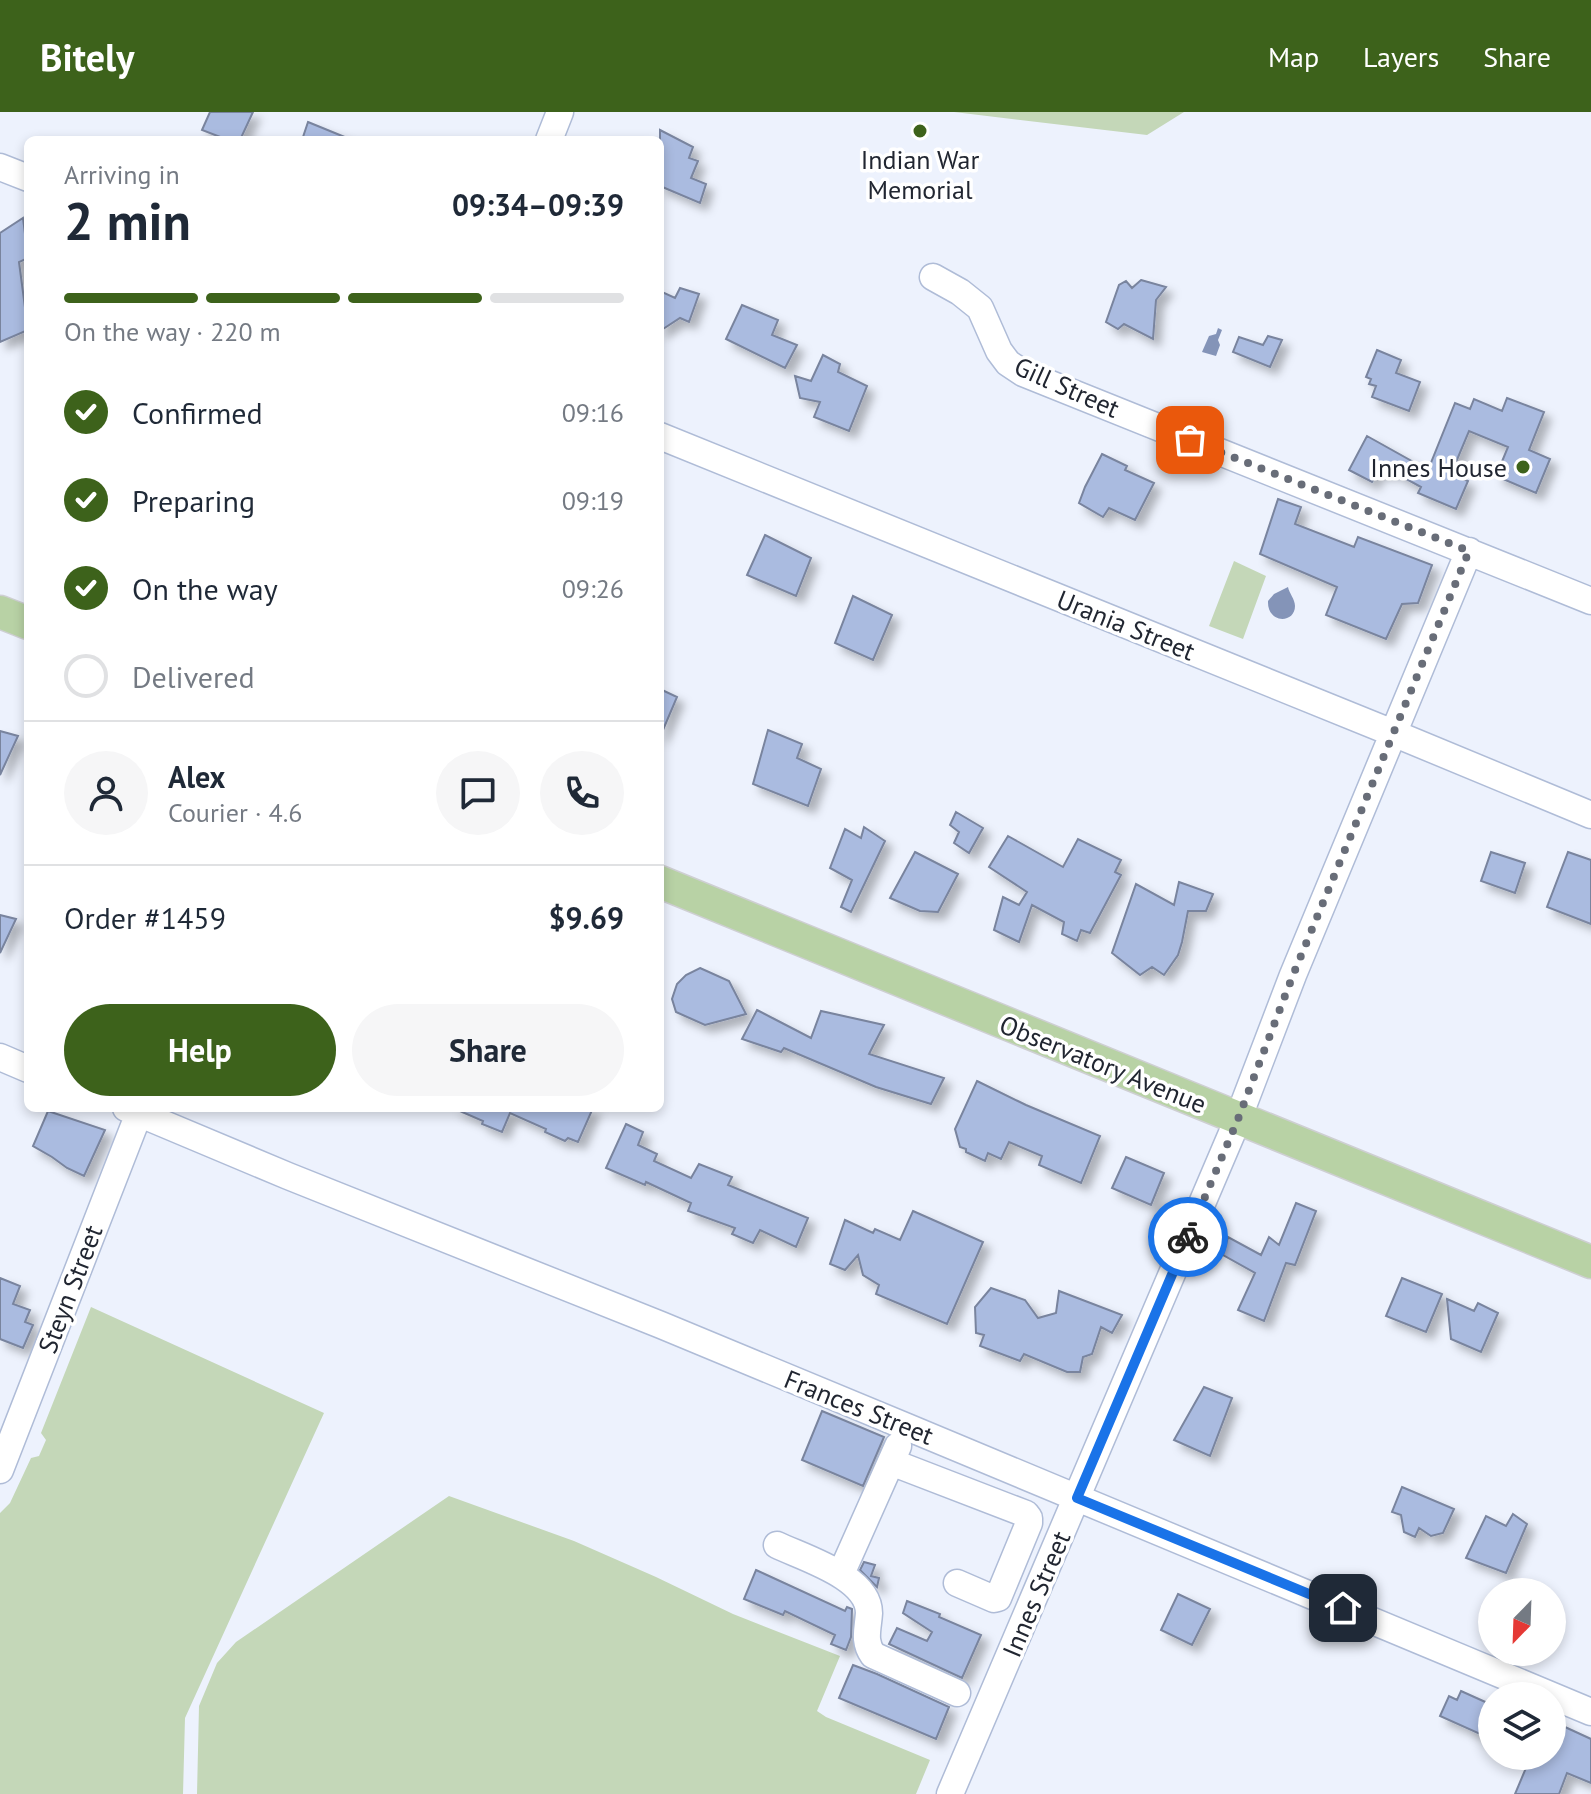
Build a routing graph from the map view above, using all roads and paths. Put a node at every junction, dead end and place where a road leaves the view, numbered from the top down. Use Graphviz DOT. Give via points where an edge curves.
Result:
graph roads {
  1 [pos="560,112"];
  2 [pos="551,136"];
  3 [pos="0,167"];
  4 [pos="24,176"];
  5 [pos="933,277"];
  6 [pos="664,438"];
  7 [pos="1469,551"];
  8 [pos="1591,601"];
  9 [pos="0,612"];
  10 [pos="24,621"];
  11 [pos="1393,733"];
  12 [pos="1591,815"];
  13 [pos="664,884"];
  14 [pos="0,1057"];
  15 [pos="24,1067"];
  16 [pos="134,1112"];
  17 [pos="140,1112"];
  18 [pos="1238,1119"];
  19 [pos="1591,1262"];
  20 [pos="907,1427"];
  21 [pos="891,1462"];
  22 [pos="0,1470"];
  23 [pos="1077,1498"];
  24 [pos="777,1545"];
  25 [pos="841,1574"];
  26 [pos="957,1583"];
  27 [pos="957,1693"];
  28 [pos="1591,1712"];
  29 [pos="950,1794"];
  1 -- 2 [label="street"];
  3 -- 4 [label="street"];
  5 -- 7 [label="street, Gill Street" via="980,308 999,351 1023,373"];
  6 -- 11 [label="street, Urania Street"];
  7 -- 8 [label="street, Gill Street"];
  7 -- 11 [label="street, Innes Street"];
  9 -- 10 [label="main road"];
  11 -- 12 [label="street, Urania Street"];
  11 -- 18 [label="street, Innes Street"];
  13 -- 18 [label="main road, Observatory Avenue"];
  14 -- 15 [label="street"];
  16 -- 22 [label="street, Steyn Street"];
  17 -- 20 [label="street, Frances Street"];
  18 -- 19 [label="main road, Observatory Avenue"];
  18 -- 23 [label="street, Innes Street"];
  20 -- 21 [label="street"];
  20 -- 23 [label="street, Frances Street"];
  21 -- 25 [label="street"];
  21 -- 26 [label="street" via="1029,1518 998,1598"];
  23 -- 28 [label="street, Frances Street"];
  23 -- 29 [label="street, Innes Street"];
  24 -- 25 [label="street"];
  25 -- 27 [label="street" via="867,1601 867,1646 873,1655"];
}
